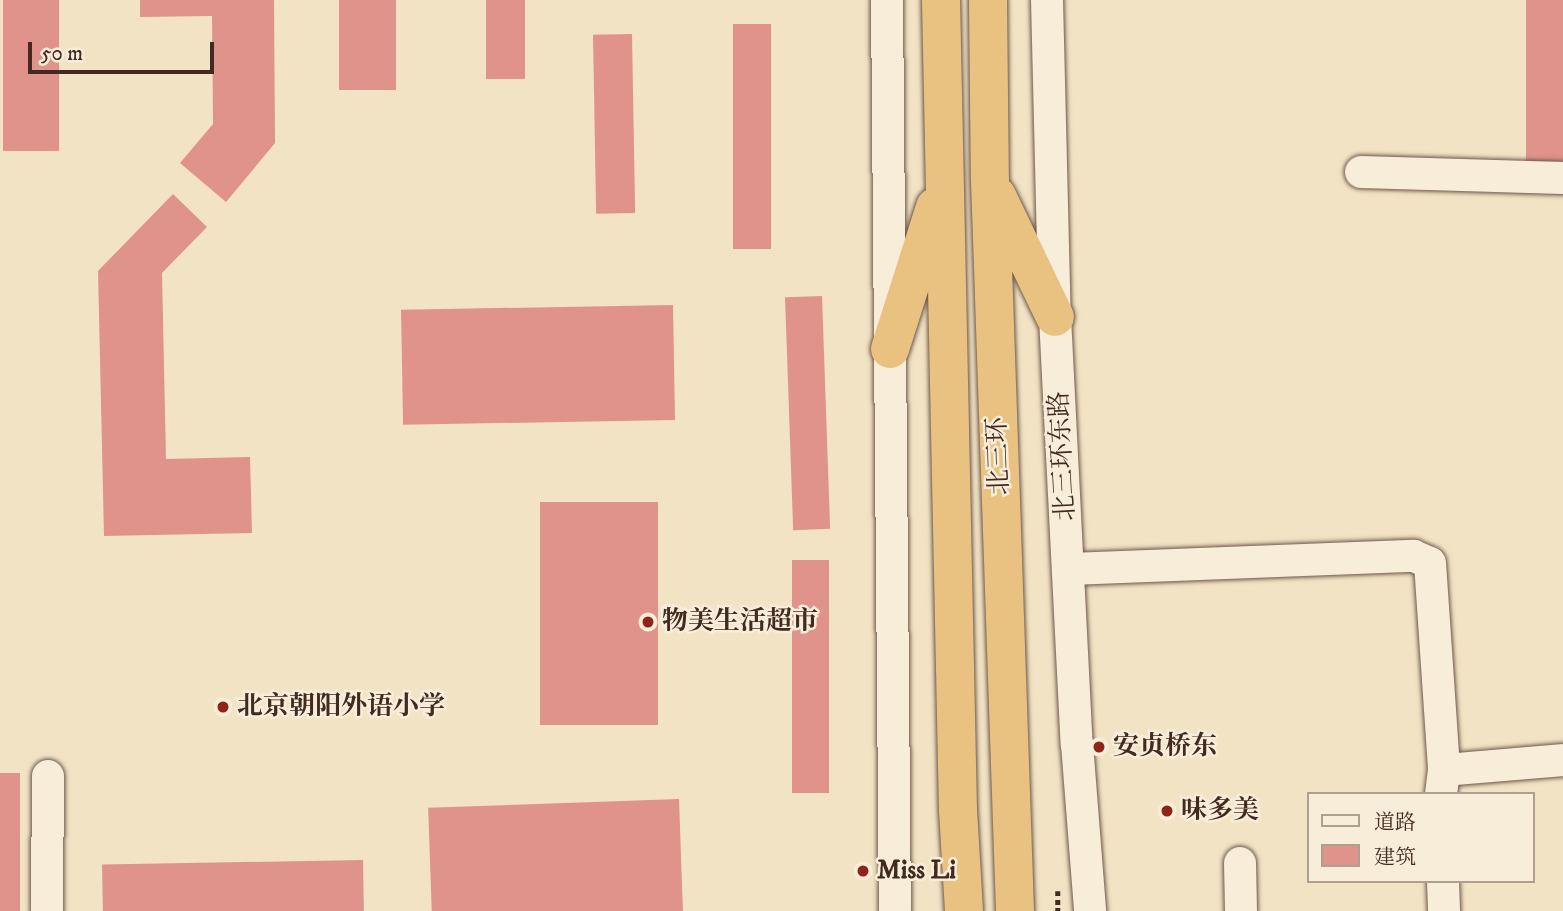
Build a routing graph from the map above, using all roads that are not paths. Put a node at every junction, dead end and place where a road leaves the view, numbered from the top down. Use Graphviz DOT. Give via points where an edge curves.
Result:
graph roads {
  1 [pos="887,0"];
  2 [pos="941,0"];
  3 [pos="1047,0"];
  4 [pos="989,1"];
  5 [pos="1361,172"];
  6 [pos="944,178"];
  7 [pos="1563,178"];
  8 [pos="990,180"];
  9 [pos="1055,317"];
  10 [pos="890,349"];
  11 [pos="1070,569"];
  12 [pos="1563,760"];
  13 [pos="48,776"];
  14 [pos="1443,782"];
  15 [pos="1240,863"];
  16 [pos="1443,883"];
  17 [pos="47,911"];
  18 [pos="895,911"];
  19 [pos="964,911"];
  20 [pos="1015,911"];
  21 [pos="1090,911"];
  22 [pos="1241,911"];
  23 [pos="1444,911"];
  1 -- 10 [label="street"];
  2 -- 6 [label="highway, 北三环"];
  3 -- 9 [label="street, 北三环东路"];
  4 -- 8 [label="highway, 北三环"];
  5 -- 7 [label="street"];
  6 -- 10 [label="highway"];
  6 -- 19 [label="highway, 北三环"];
  8 -- 9 [label="highway"];
  8 -- 20 [label="highway, 北三环"];
  9 -- 11 [label="street, 北三环东路"];
  10 -- 18 [label="street"];
  11 -- 14 [label="street" via="1414,556 1430,563"];
  11 -- 21 [label="street, 北三环东路"];
  12 -- 14 [label="street"];
  13 -- 17 [label="street"];
  15 -- 22 [label="street"];
  16 -- 23 [label="street"];
}
